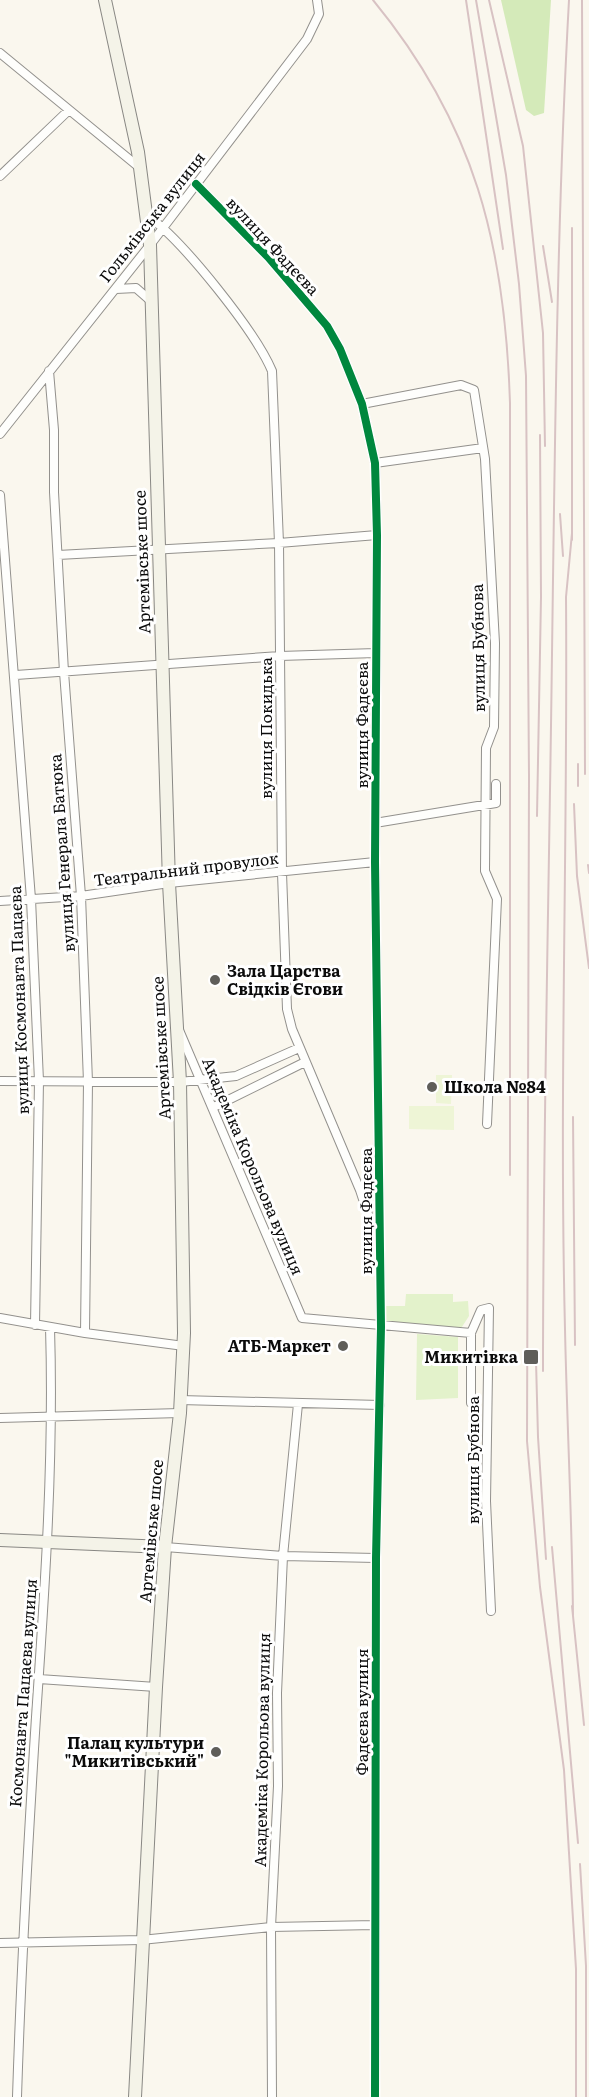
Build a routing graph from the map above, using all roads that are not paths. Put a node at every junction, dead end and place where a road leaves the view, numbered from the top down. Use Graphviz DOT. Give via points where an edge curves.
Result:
graph roads {
  1 [pos="105,0"];
  2 [pos="317,0"];
  3 [pos="0,53"];
  4 [pos="69,110"];
  5 [pos="140,168"];
  6 [pos="0,176"];
  7 [pos="196,184"];
  8 [pos="148,216"];
  9 [pos="163,227"];
  10 [pos="150,245"];
  11 [pos="116,289"];
  12 [pos="152,302"];
  13 [pos="49,371"];
  14 [pos="362,404"];
  15 [pos="0,434"];
  16 [pos="483,448"];
  17 [pos="375,463"];
  18 [pos="0,495"];
  19 [pos="377,535"];
  20 [pos="279,543"];
  21 [pos="158,548"];
  22 [pos="58,555"];
  23 [pos="376,652"];
  24 [pos="280,656"];
  25 [pos="161,664"];
  26 [pos="64,672"];
  27 [pos="16,675"];
  28 [pos="496,784"];
  29 [pos="483,804"];
  30 [pos="375,823"];
  31 [pos="375,862"];
  32 [pos="282,873"];
  33 [pos="169,883"];
  34 [pos="81,896"];
  35 [pos="31,900"];
  36 [pos="0,901"];
  37 [pos="177,1026"];
  38 [pos="299,1048"];
  39 [pos="305,1062"];
  40 [pos="202,1080"];
  41 [pos="0,1081"];
  42 [pos="39,1081"];
  43 [pos="88,1082"];
  44 [pos="180,1082"];
  45 [pos="214,1107"];
  46 [pos="487,1124"];
  47 [pos="379,1248"];
  48 [pos="0,1318"];
  49 [pos="35,1325"];
  50 [pos="50,1327"];
  51 [pos="381,1327"];
  52 [pos="471,1333"];
  53 [pos="85,1334"];
  54 [pos="184,1346"];
  55 [pos="180,1400"];
  56 [pos="471,1403"];
  57 [pos="298,1404"];
  58 [pos="380,1405"];
  59 [pos="180,1413"];
  60 [pos="53,1417"];
  61 [pos="0,1418"];
  62 [pos="0,1540"];
  63 [pos="48,1541"];
  64 [pos="165,1547"];
  65 [pos="283,1556"];
  66 [pos="376,1558"];
  67 [pos="491,1611"];
  68 [pos="39,1679"];
  69 [pos="156,1687"];
  70 [pos="375,1925"];
  71 [pos="271,1927"];
  72 [pos="141,1940"];
  73 [pos="21,1942"];
  74 [pos="0,1943"];
  75 [pos="17,2097"];
  76 [pos="135,2097"];
  77 [pos="272,2097"];
  78 [pos="375,2097"];
  1 -- 5 [label="main road, Артемівське шосе"];
  2 -- 7 [label="street, Гольмівська вулиця" via="319,14 307,39"];
  3 -- 4 [label="street"];
  4 -- 5 [label="street"];
  4 -- 6 [label="street"];
  5 -- 8 [label="main road, Артемівське шосе"];
  7 -- 9 [label="street, Гольмівська вулиця"];
  7 -- 14 [label="street, вулиця Фадєєва" via="268,257 327,326"];
  8 -- 9 [label="street, вулиця Покидька"];
  8 -- 10 [label="main road, Артемівське шосе"];
  9 -- 10 [label="street, Гольмівська вулиця"];
  9 -- 20 [label="street, вулиця Покидька" via="263,350 272,371"];
  10 -- 11 [label="street, Гольмівська вулиця"];
  10 -- 12 [label="main road, Артемівське шосе"];
  11 -- 12 [label="street" via="136,288"];
  11 -- 13 [label="street, Гольмівська вулиця"];
  12 -- 21 [label="main road, Артемівське шосе"];
  13 -- 15 [label="street, Гольмівська вулиця"];
  13 -- 22 [label="street, вулиця Генерала Батюка"];
  14 -- 16 [label="street, вулиця Бубнова" via="461,385 474,390"];
  14 -- 17 [label="street, вулиця Фадєєва"];
  16 -- 17 [label="street"];
  16 -- 29 [label="street, вулиця Бубнова" via="495,643 494,727 486,748"];
  17 -- 19 [label="street, вулиця Фадєєва"];
  18 -- 27 [label="street, вулиця Космонавта Пацаєва"];
  19 -- 20 [label="street"];
  19 -- 23 [label="street, вулиця Фадєєва"];
  20 -- 21 [label="street"];
  20 -- 24 [label="street, вулиця Покидька"];
  21 -- 22 [label="street"];
  21 -- 25 [label="main road, Артемівське шосе"];
  22 -- 26 [label="street, вулиця Генерала Батюка"];
  23 -- 24 [label="street"];
  23 -- 30 [label="street, вулиця Фадєєва"];
  24 -- 25 [label="street"];
  24 -- 32 [label="street, вулиця Покидька"];
  25 -- 26 [label="street"];
  25 -- 33 [label="main road, Артемівське шосе"];
  26 -- 27 [label="street"];
  26 -- 34 [label="street, вулиця Генерала Батюка"];
  27 -- 35 [label="street, вулиця Космонавта Пацаєва"];
  28 -- 29 [label="street" via="496,803"];
  29 -- 30 [label="street"];
  29 -- 46 [label="street, вулиця Бубнова" via="485,871 497,899"];
  30 -- 31 [label="street, вулиця Фадєєва"];
  31 -- 32 [label="street, Театральний провулок"];
  31 -- 47 [label="street, вулиця Фадєєва"];
  32 -- 33 [label="street, Театральний провулок"];
  32 -- 38 [label="street, вулиця Покидька" via="287,1009"];
  33 -- 34 [label="street, Театральний провулок"];
  33 -- 37 [label="main road, Артемівське шосе"];
  34 -- 35 [label="street, Театральний провулок"];
  34 -- 43 [label="street, вулиця Генерала Батюка"];
  35 -- 36 [label="street, Театральний провулок"];
  35 -- 42 [label="street, вулиця Космонавта Пацаєва"];
  37 -- 40 [label="street, Академіка Корольова вулиця"];
  37 -- 44 [label="main road, Артемівське шосе"];
  38 -- 39 [label="street, вулиця Покидька"];
  38 -- 40 [label="street" via="236,1076"];
  39 -- 45 [label="street"];
  39 -- 47 [label="street, вулиця Покидька" via="360,1190"];
  40 -- 44 [label="street"];
  40 -- 45 [label="street, Академіка Корольова вулиця"];
  41 -- 42 [label="street"];
  42 -- 43 [label="street"];
  42 -- 49 [label="street, вулиця Космонавта Пацаєва"];
  43 -- 44 [label="street"];
  43 -- 53 [label="street, вулиця Генерала Батюка"];
  44 -- 54 [label="main road, Артемівське шосе"];
  45 -- 51 [label="street, Академіка Корольова вулиця" via="302,1318"];
  47 -- 51 [label="street, вулиця Фадєєва"];
  48 -- 49 [label="street"];
  49 -- 50 [label="street"];
  50 -- 53 [label="street"];
  50 -- 60 [label="street, Космонавта Пацаєва вулиця"];
  51 -- 52 [label="street"];
  51 -- 58 [label="street, Фадєєва вулиця"];
  52 -- 56 [label="street"];
  52 -- 67 [label="street, вулиця Бубнова" via="481,1311 489,1308 486,1501"];
  53 -- 54 [label="street"];
  54 -- 55 [label="main road, Артемівське шосе"];
  55 -- 57 [label="street"];
  55 -- 59 [label="main road, Артемівське шосе"];
  57 -- 58 [label="street"];
  57 -- 65 [label="street, Академіка Корольова вулиця"];
  58 -- 66 [label="street, Фадєєва вулиця"];
  59 -- 60 [label="street"];
  59 -- 64 [label="main road, Артемівське шосе"];
  60 -- 61 [label="street"];
  60 -- 63 [label="street, Космонавта Пацаєва вулиця"];
  62 -- 63 [label="main road"];
  63 -- 64 [label="main road"];
  63 -- 68 [label="street, Космонавта Пацаєва вулиця"];
  64 -- 65 [label="street"];
  64 -- 69 [label="main road, Артемівське шосе"];
  65 -- 66 [label="street"];
  65 -- 71 [label="street, Академіка Корольова вулиця"];
  66 -- 70 [label="street, Фадєєва вулиця"];
  68 -- 69 [label="street"];
  68 -- 73 [label="street, Космонавта Пацаєва вулиця"];
  69 -- 72 [label="main road, Артемівське шосе"];
  70 -- 71 [label="street"];
  70 -- 78 [label="street, Фадєєва вулиця"];
  71 -- 72 [label="street"];
  71 -- 77 [label="street, Академіка Корольова вулиця"];
  72 -- 73 [label="street"];
  72 -- 76 [label="main road, Артемівське шосе"];
  73 -- 74 [label="street"];
  73 -- 75 [label="street, Космонавта Пацаєва вулиця"];
}
